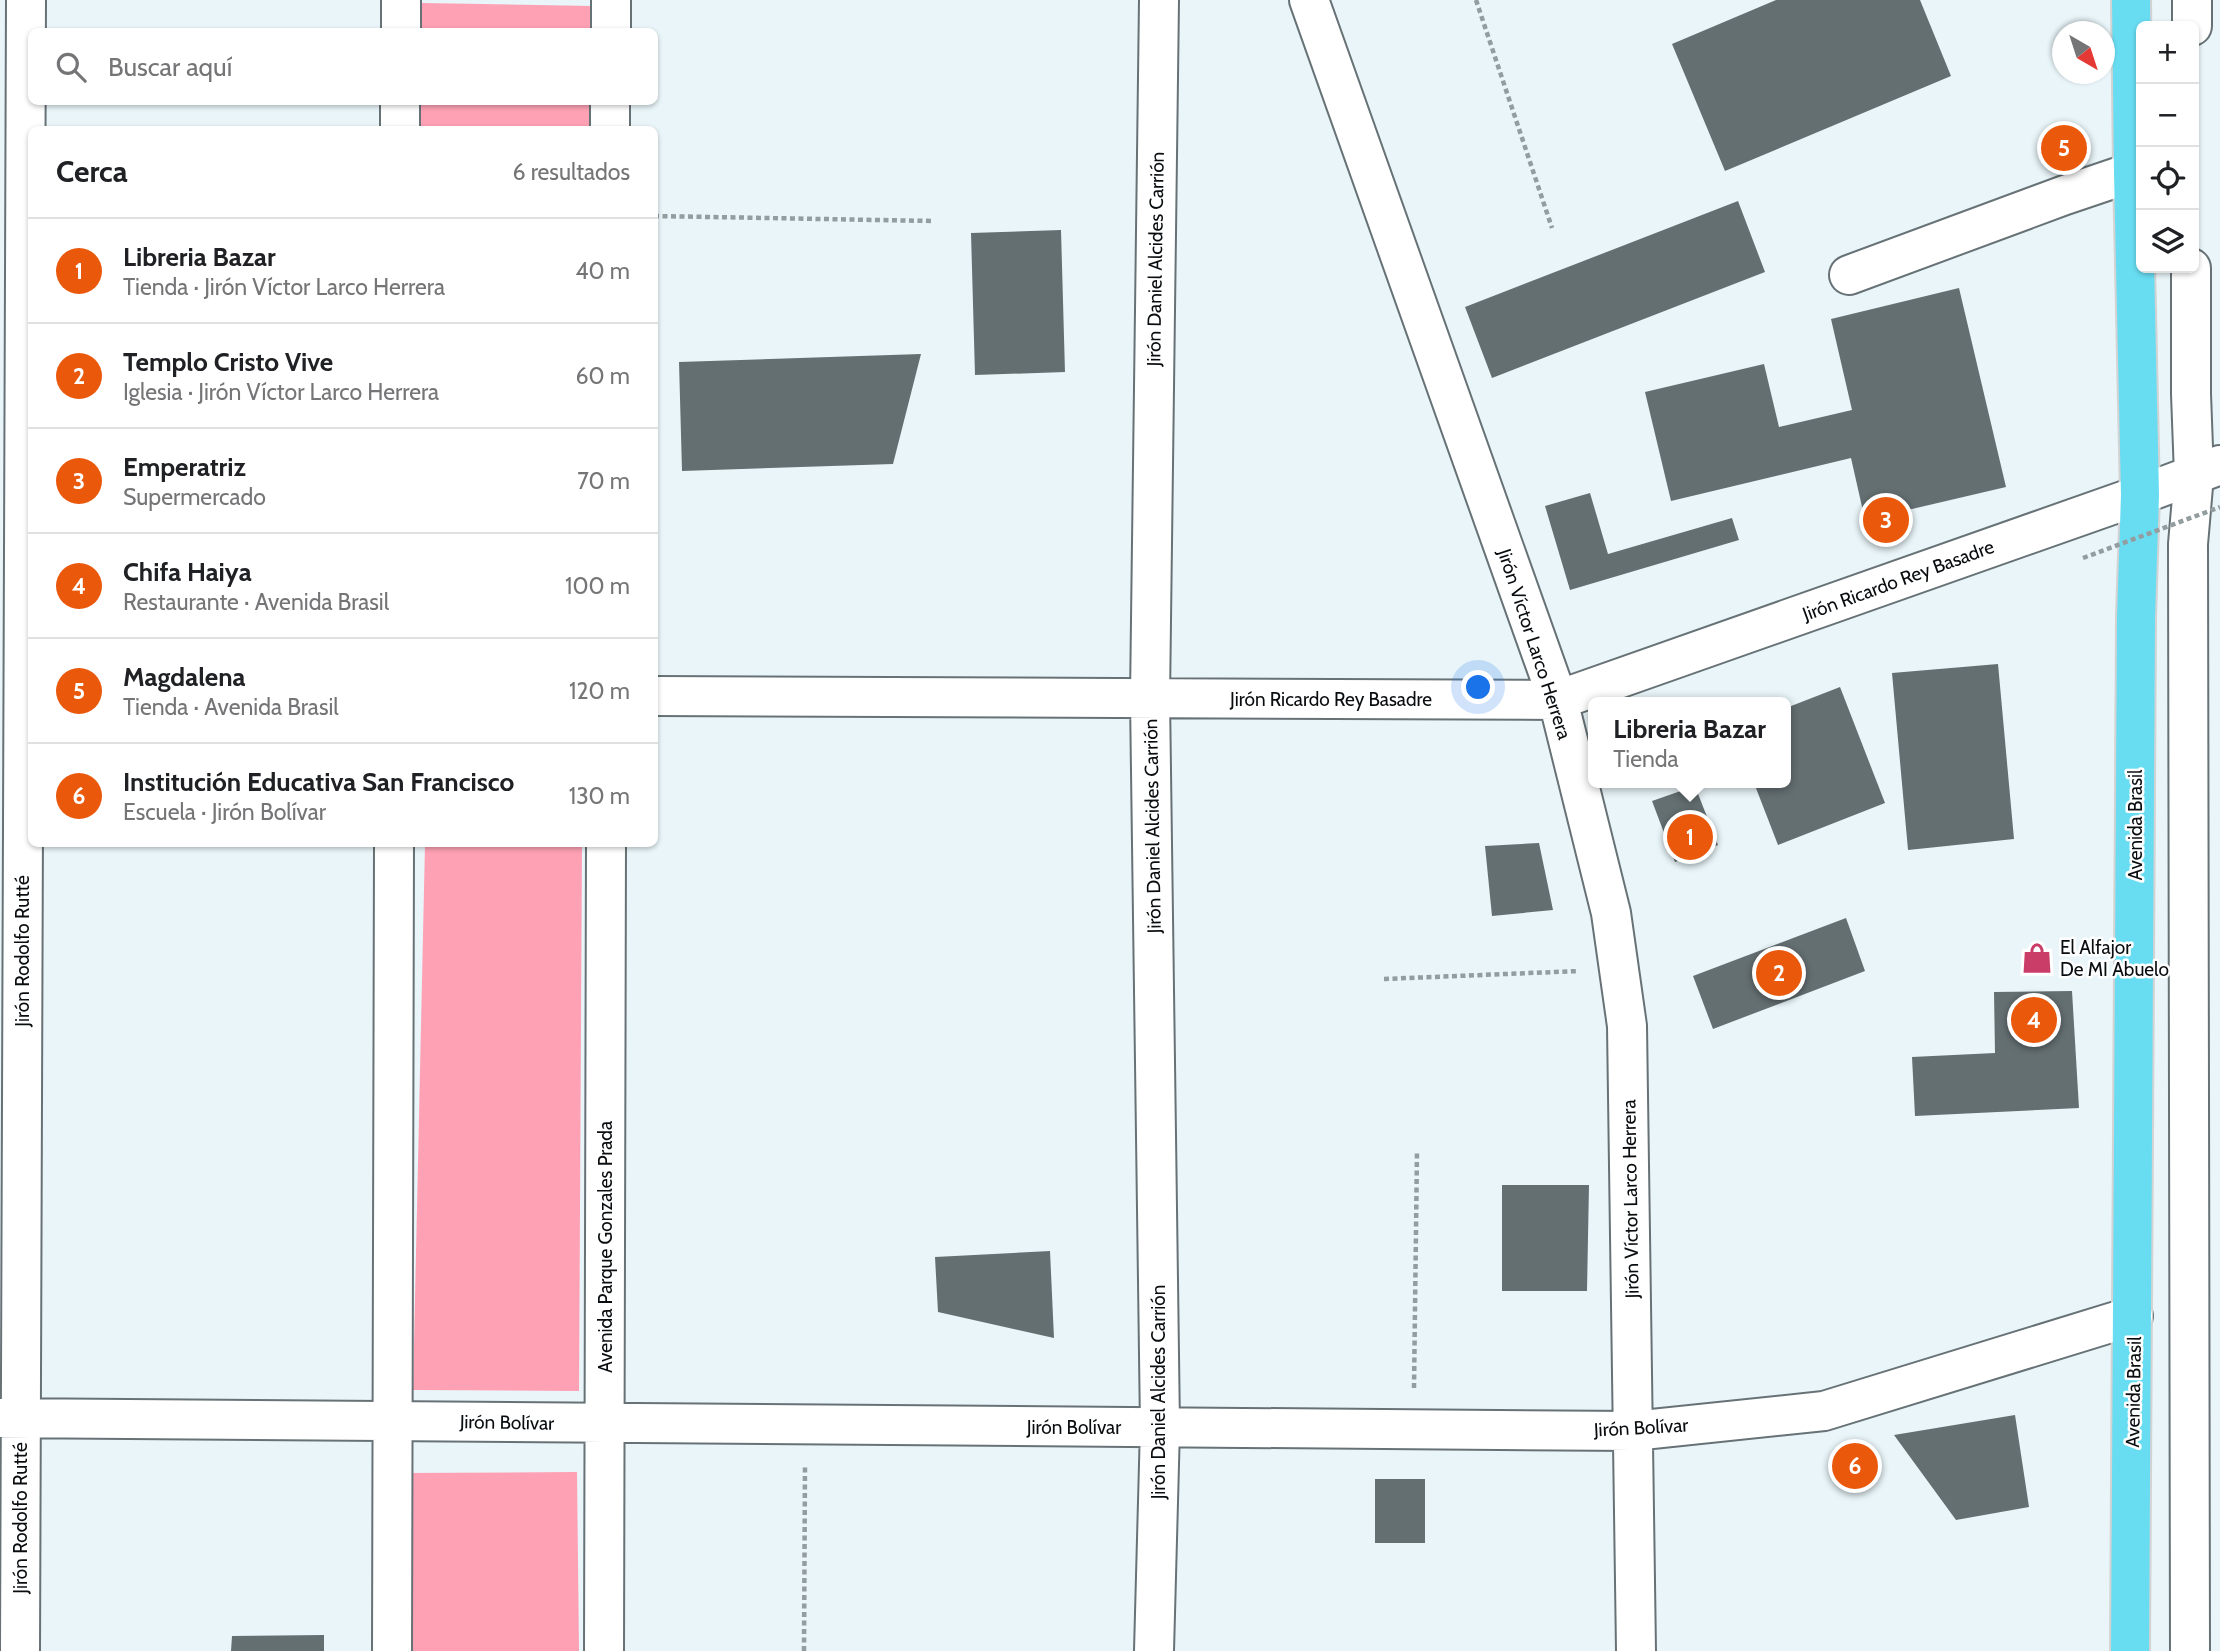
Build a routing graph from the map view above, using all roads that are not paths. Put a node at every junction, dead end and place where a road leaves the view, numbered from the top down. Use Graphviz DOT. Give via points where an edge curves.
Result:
graph roads {
  1 [pos="26,0"];
  2 [pos="401,0"];
  3 [pos="611,0"];
  4 [pos="1159,0"];
  5 [pos="1308,0"];
  6 [pos="2131,0"];
  7 [pos="2192,0"];
  8 [pos="2192,21"];
  9 [pos="401,28"];
  10 [pos="611,28"];
  11 [pos="400,105"];
  12 [pos="610,105"];
  13 [pos="400,126"];
  14 [pos="610,126"];
  15 [pos="2133,172"];
  16 [pos="2191,273"];
  17 [pos="1849,275"];
  18 [pos="2207,470"];
  19 [pos="2140,495"];
  20 [pos="2188,544"];
  21 [pos="2136,617"];
  22 [pos="18,693"];
  23 [pos="658,696"];
  24 [pos="1150,698"];
  25 [pos="1558,701"];
  26 [pos="394,847"];
  27 [pos="606,847"];
  28 [pos="2133,1316"];
  29 [pos="10,1418"];
  30 [pos="392,1421"];
  31 [pos="605,1423"];
  32 [pos="1160,1427"];
  33 [pos="1633,1431"];
  34 [pos="20,1651"];
  35 [pos="392,1651"];
  36 [pos="604,1651"];
  37 [pos="1154,1651"];
  38 [pos="1636,1651"];
  39 [pos="2130,1651"];
  40 [pos="2190,1651"];
  1 -- 22 [label="street, Jirón Rodolfo Rutté"];
  2 -- 9 [label="street"];
  3 -- 10 [label="street"];
  4 -- 24 [label="street, Jirón Daniel Alcides Carrión"];
  5 -- 25 [label="street, Jirón Víctor Larco Herrera"];
  6 -- 15 [label="main road, Avenida Brasil"];
  7 -- 8 [label="street"];
  11 -- 13 [label="street"];
  12 -- 14 [label="street"];
  15 -- 17 [label="street"];
  15 -- 19 [label="main road, Avenida Brasil"];
  16 -- 18 [label="street" via="2191,394"];
  18 -- 19 [label="street, Jirón Ricardo Rey Basadre"];
  18 -- 20 [label="street"];
  19 -- 21 [label="main road, Avenida Brasil"];
  19 -- 25 [label="street, Jirón Ricardo Rey Basadre"];
  20 -- 21 [label="street"];
  20 -- 40 [label="street"];
  21 -- 28 [label="main road, Avenida Brasil"];
  22 -- 29 [label="street, Jirón Rodolfo Rutté"];
  23 -- 24 [label="street, Jirón Ricardo Rey Basadre"];
  24 -- 25 [label="street, Jirón Ricardo Rey Basadre"];
  24 -- 32 [label="street, Jirón Daniel Alcides Carrión"];
  25 -- 33 [label="street, Jirón Víctor Larco Herrera" via="1611,912 1627,1026"];
  26 -- 30 [label="street"];
  27 -- 31 [label="street, Avenida Parque Gonzales Prada"];
  28 -- 33 [label="street, Jirón Bolívar" via="1824,1411"];
  28 -- 39 [label="main road, Avenida Brasil"];
  29 -- 30 [label="street, Jirón Bolívar"];
  29 -- 34 [label="street, Jirón Rodolfo Rutté"];
  30 -- 31 [label="street, Jirón Bolívar"];
  30 -- 35 [label="street"];
  31 -- 32 [label="street, Jirón Bolívar"];
  31 -- 36 [label="street, Avenida Parque Gonzales Prada"];
  32 -- 33 [label="street, Jirón Bolívar"];
  32 -- 37 [label="street, Jirón Daniel Alcides Carrión"];
  33 -- 38 [label="street, Jirón Víctor Larco Herrera"];
}
